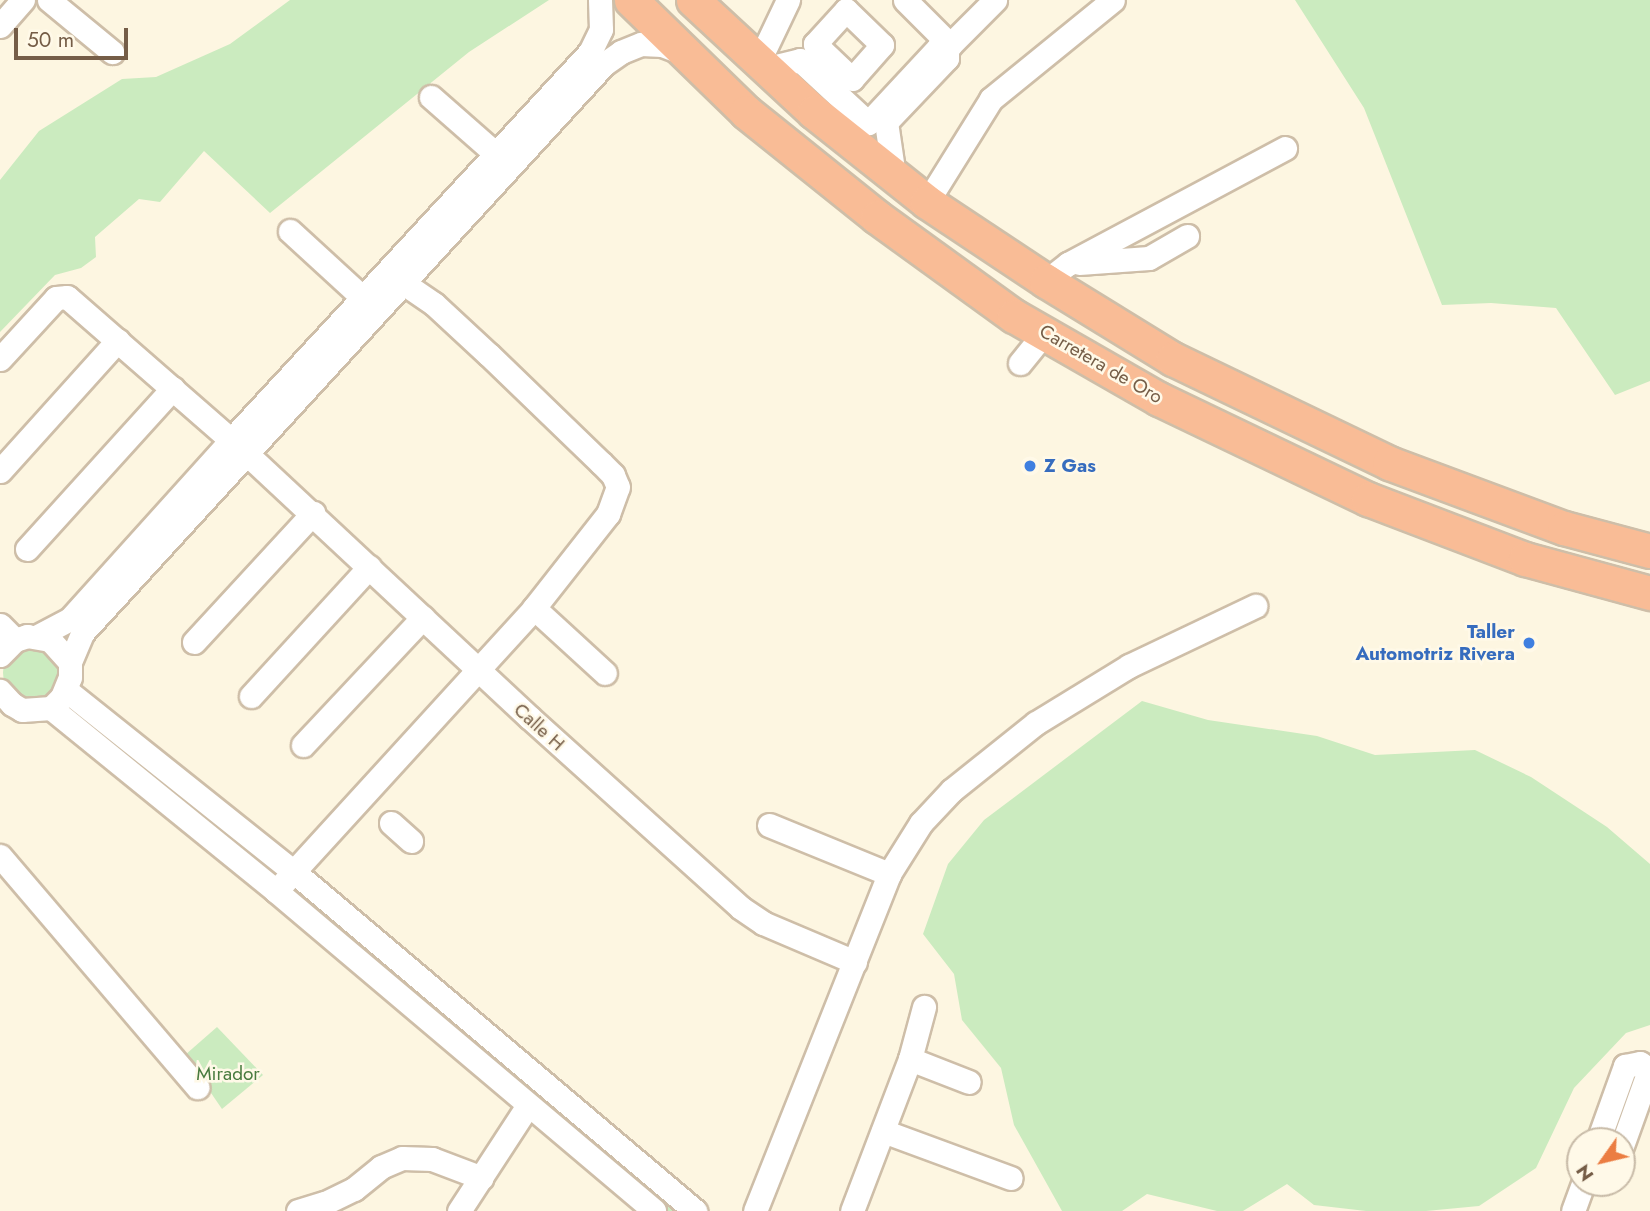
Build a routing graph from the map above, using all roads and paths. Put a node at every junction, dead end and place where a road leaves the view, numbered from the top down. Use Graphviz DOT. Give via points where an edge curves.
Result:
graph roads {
  1 [pos="23,0"];
  2 [pos="49,0"];
  3 [pos="600,0"];
  4 [pos="631,0"];
  5 [pos="788,0"];
  6 [pos="905,0"];
  7 [pos="1113,0"];
  8 [pos="705,3"];
  9 [pos="982,4"];
  10 [pos="0,26"];
  11 [pos="945,50"];
  12 [pos="112,52"];
  13 [pos="807,52"];
  14 [pos="684,53"];
  15 [pos="761,66"];
  16 [pos="431,97"];
  17 [pos="842,108"];
  18 [pos="1285,148"];
  19 [pos="497,155"];
  20 [pos="894,176"];
  21 [pos="927,202"];
  22 [pos="290,232"];
  23 [pos="1187,236"];
  24 [pos="1057,273"];
  25 [pos="395,278"];
  26 [pos="363,298"];
  27 [pos="1045,332"];
  28 [pos="118,340"];
  29 [pos="0,359"];
  30 [pos="1020,363"];
  31 [pos="173,388"];
  32 [pos="240,447"];
  33 [pos="0,471"];
  34 [pos="1486,500"];
  35 [pos="313,513"];
  36 [pos="1564,528"];
  37 [pos="1475,540"];
  38 [pos="27,549"];
  39 [pos="1650,551"];
  40 [pos="369,567"];
  41 [pos="1556,568"];
  42 [pos="1650,593"];
  43 [pos="1255,606"];
  44 [pos="534,608"];
  45 [pos="423,617"];
  46 [pos="38,636"];
  47 [pos="5,640"];
  48 [pos="194,642"];
  49 [pos="70,662"];
  50 [pos="476,669"];
  51 [pos="604,673"];
  52 [pos="66,690"];
  53 [pos="0,691"];
  54 [pos="251,696"];
  55 [pos="51,708"];
  56 [pos="11,712"];
  57 [pos="303,745"];
  58 [pos="391,823"];
  59 [pos="769,825"];
  60 [pos="411,841"];
  61 [pos="0,856"];
  62 [pos="293,872"];
  63 [pos="889,874"];
  64 [pos="276,891"];
  65 [pos="855,962"];
  66 [pos="924,1007"];
  67 [pos="910,1059"];
  68 [pos="969,1082"];
  69 [pos="197,1087"];
  70 [pos="528,1105"];
  71 [pos="1603,1127"];
  72 [pos="1629,1127"];
  73 [pos="883,1130"];
  74 [pos="482,1178"];
  75 [pos="1011,1178"];
  76 [pos="461,1210"];
  77 [pos="858,1210"];
  78 [pos="299,1211"];
  79 [pos="654,1211"];
  80 [pos="695,1211"];
  81 [pos="755,1211"];
  1 -- 10 [label="street"];
  2 -- 12 [label="street"];
  3 -- 19 [label="street" via="601,29 590,52"];
  4 -- 14 [label="highway, Carretera de Oro"];
  5 -- 15 [label="street"];
  6 -- 11 [label="street"];
  7 -- 21 [label="street" via="991,99"];
  8 -- 15 [label="highway"];
  9 -- 11 [label="street"];
  11 -- 17 [label="street"];
  11 -- 20 [label="street" via="886,122"];
  13 -- 15 [label="street"];
  13 -- 17 [label="street"];
  13 -- 17 [label="street" via="846,10 882,46"];
  14 -- 25 [label="street" via="641,44 604,64"];
  14 -- 27 [label="highway, Carretera de Oro" via="746,112 877,217 1014,316"];
  15 -- 17 [label="highway"];
  16 -- 19 [label="street"];
  17 -- 20 [label="highway"];
  18 -- 24 [label="street"];
  19 -- 25 [label="street"];
  20 -- 21 [label="highway"];
  21 -- 24 [label="highway"];
  22 -- 26 [label="street"];
  23 -- 24 [label="street" via="1149,258"];
  24 -- 34 [label="highway" via="1173,359 1389,463"];
  25 -- 26 [label="street"];
  25 -- 32 [label="street"];
  25 -- 44 [label="street" via="434,304 613,475 618,487 608,514"];
  26 -- 32 [label="street"];
  27 -- 30 [label="street"];
  27 -- 37 [label="highway, Carretera de Oro" via="1252,446 1368,499"];
  28 -- 29 [label="street, Calle H" via="67,297 56,298"];
  28 -- 31 [label="street, Calle H"];
  28 -- 33 [label="street"];
  31 -- 32 [label="street, Calle H"];
  31 -- 38 [label="street"];
  32 -- 35 [label="street, Calle H"];
  32 -- 46 [label="street" via="71,619"];
  32 -- 49 [label="street" via="83,632"];
  34 -- 36 [label="highway"];
  34 -- 37 [label="highway" via="1495,509 1497,526"];
  35 -- 40 [label="street, Calle H"];
  35 -- 48 [label="street"];
  36 -- 39 [label="highway"];
  36 -- 41 [label="highway" via="1547,545"];
  37 -- 41 [label="highway, Carretera de Oro"];
  40 -- 45 [label="street, Calle H"];
  40 -- 54 [label="street"];
  41 -- 42 [label="highway, Carretera de Oro"];
  43 -- 63 [label="street" via="1129,666 1036,723 935,806"];
  44 -- 50 [label="street"];
  44 -- 51 [label="street"];
  45 -- 50 [label="street, Calle H"];
  45 -- 57 [label="street"];
  46 -- 47 [label="street"];
  46 -- 49 [label="street" via="60,647"];
  49 -- 52 [label="street"];
  50 -- 62 [label="street"];
  50 -- 65 [label="street, Calle H" via="741,908 763,923"];
  52 -- 55 [label="street"];
  52 -- 62 [label="street"];
  53 -- 56 [label="street" via="12,705"];
  55 -- 56 [label="street"];
  55 -- 64 [label="street"];
  58 -- 60 [label="street"];
  59 -- 63 [label="street"];
  61 -- 69 [label="street"];
  62 -- 64 [label="street"];
  62 -- 80 [label="street"];
  63 -- 65 [label="street"];
  64 -- 70 [label="street"];
  65 -- 81 [label="street"];
  66 -- 67 [label="street"];
  67 -- 68 [label="street"];
  67 -- 73 [label="street"];
  70 -- 74 [label="street"];
  70 -- 79 [label="street"];
  71 -- 72 [label="street" via="1625,1066 1640,1063 1647,1076"];
  73 -- 75 [label="street"];
  73 -- 77 [label="street"];
  74 -- 76 [label="street"];
  74 -- 78 [label="street" via="432,1158 402,1158 381,1167 354,1189"];
}
